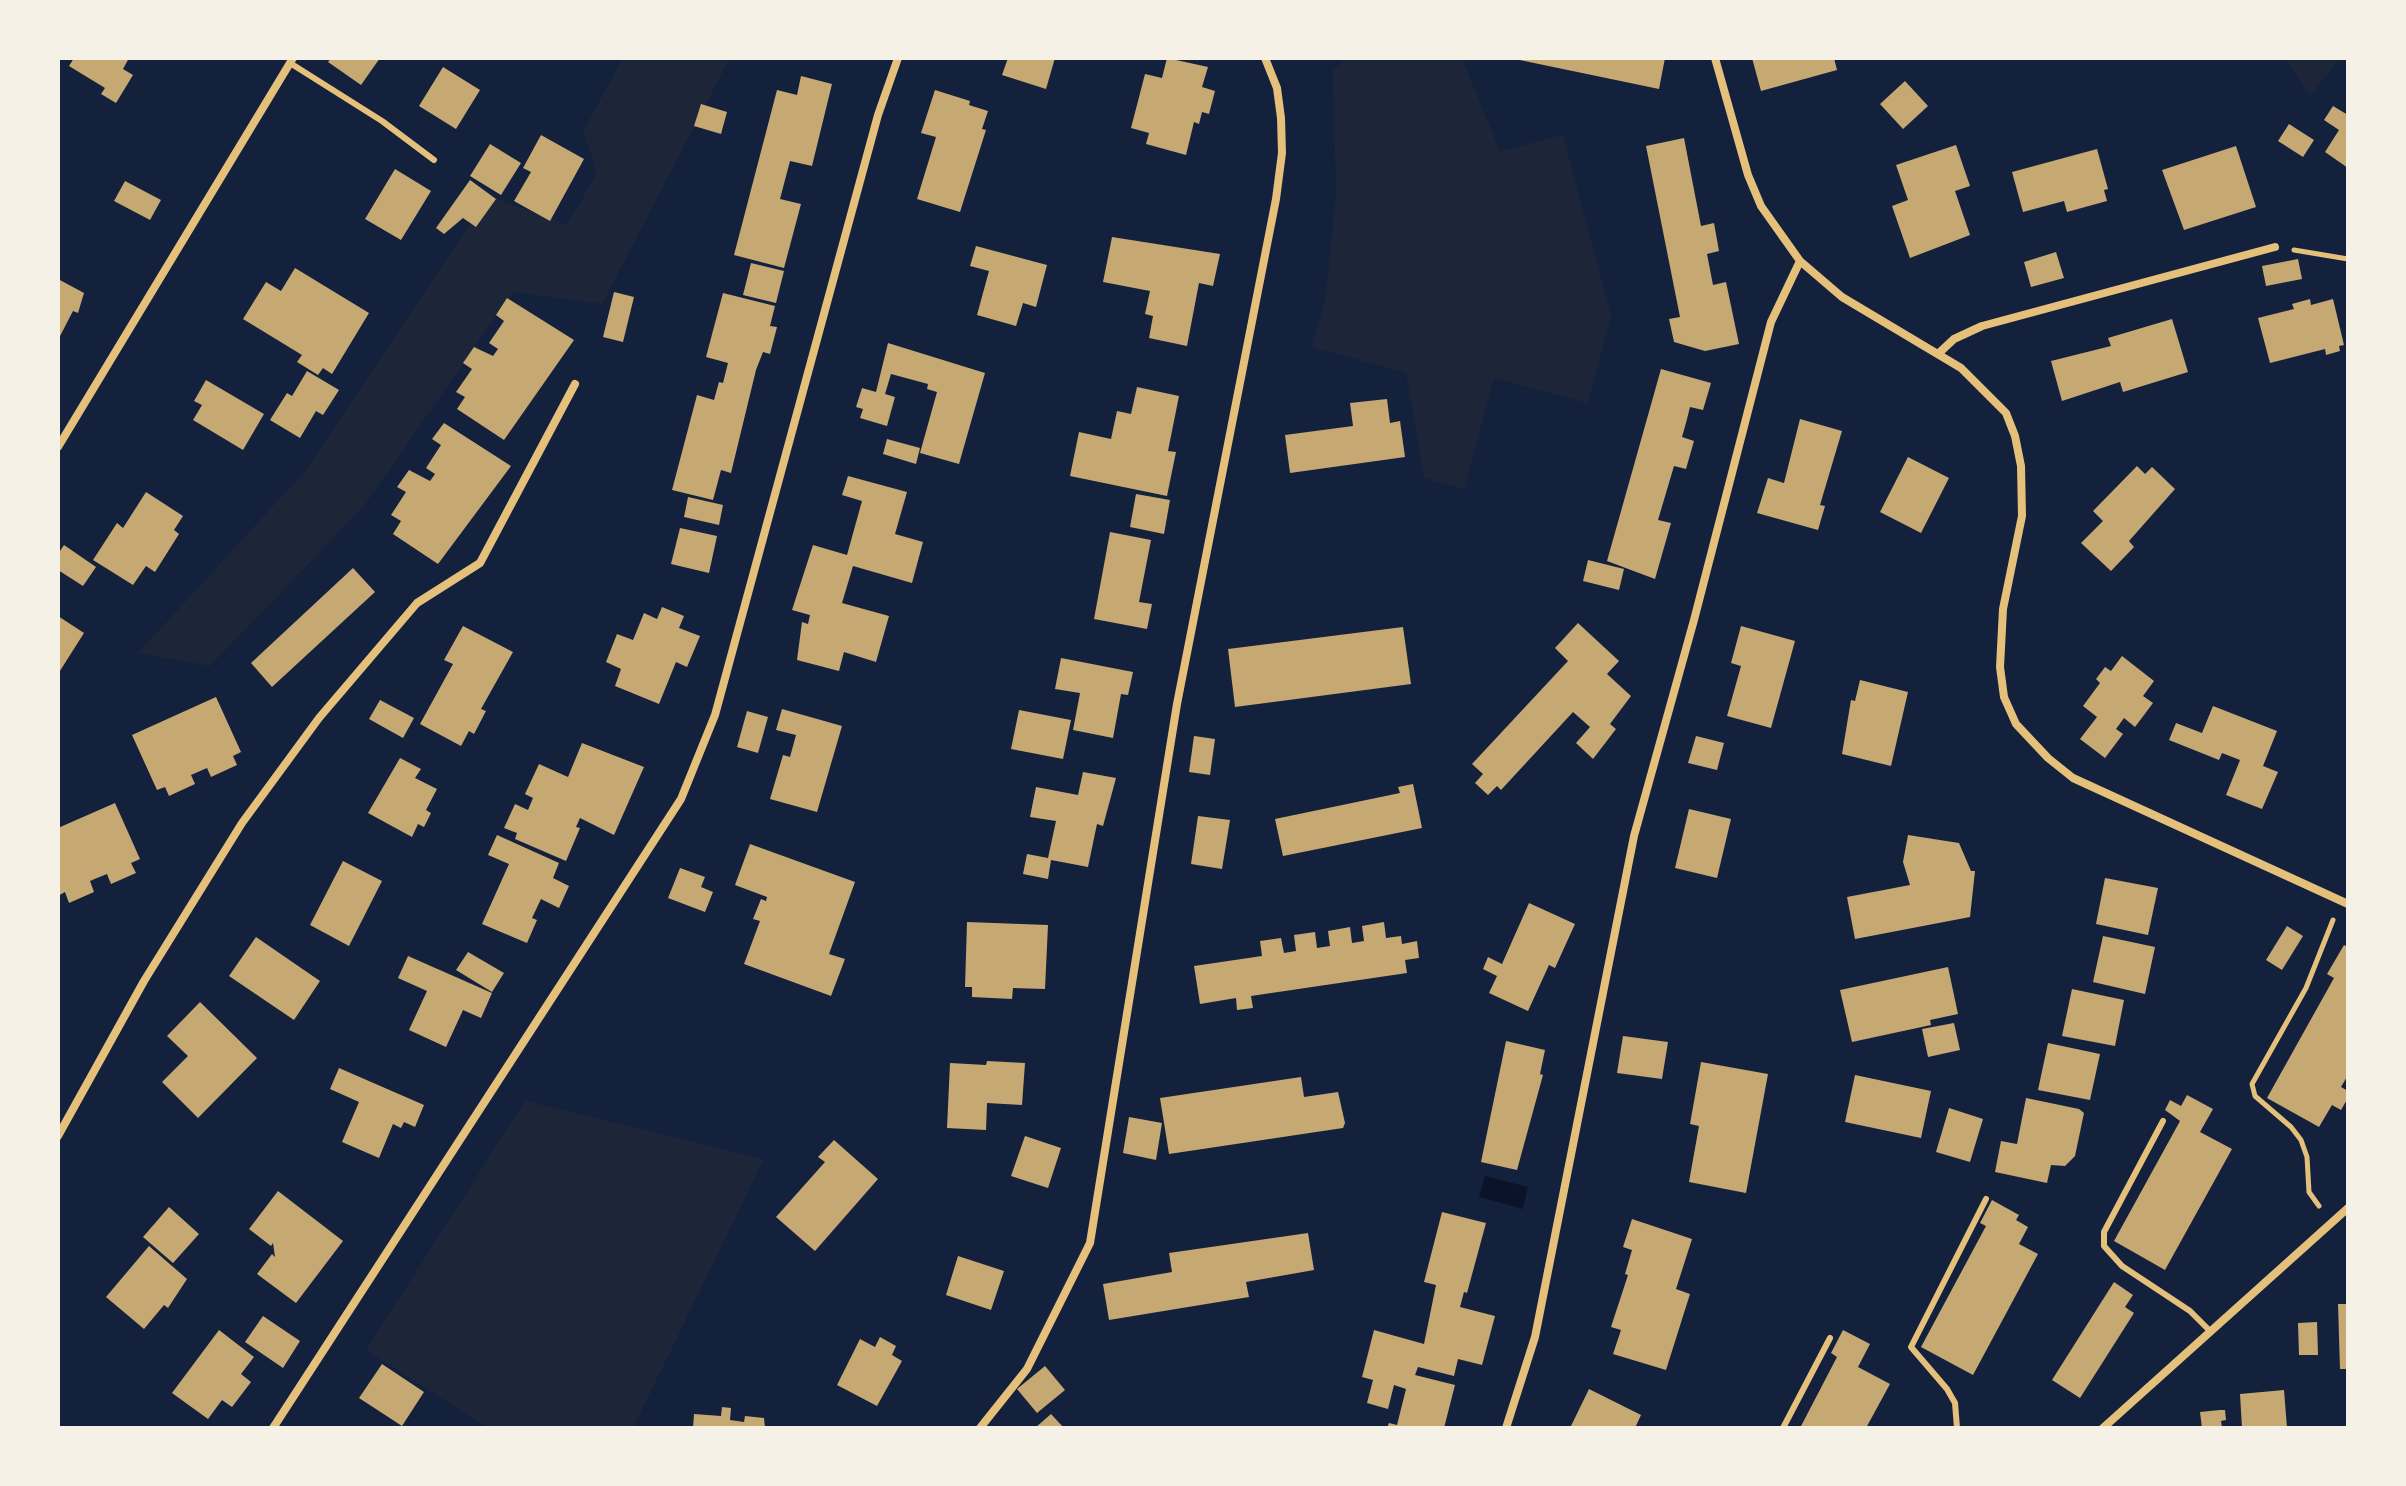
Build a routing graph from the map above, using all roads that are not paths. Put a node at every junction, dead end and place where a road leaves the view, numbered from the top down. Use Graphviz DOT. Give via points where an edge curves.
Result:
graph roads {
  1 [pos="898,58"];
  2 [pos="1715,58"];
  3 [pos="1269,59"];
  4 [pos="291,61"];
  5 [pos="434,160"];
  6 [pos="2275,247"];
  7 [pos="1800,261"];
  8 [pos="1939,353"];
  9 [pos="575,384"];
  10 [pos="58,447"];
  11 [pos="2344,902"];
  12 [pos="2163,1121"];
  13 [pos="58,1136"];
  14 [pos="1986,1199"];
  15 [pos="2348,1208"];
  16 [pos="2211,1332"];
  17 [pos="1830,1338"];
  18 [pos="273,1428"];
  19 [pos="980,1428"];
  20 [pos="1506,1428"];
  21 [pos="1783,1428"];
  22 [pos="1957,1428"];
  23 [pos="2103,1428"];
  1 -- 18 [label="street" via="715,715 681,799"];
  2 -- 7 [label="street" via="1748,175 1761,206"];
  3 -- 19 [label="street" via="1281,118 1276,199 1177,704 1090,1243 1027,1369"];
  4 -- 5 [label="lane"];
  4 -- 10 [label="street"];
  6 -- 8 [label="street" via="1982,326"];
  7 -- 8 [label="street" via="1842,297"];
  7 -- 20 [label="street" via="1771,322 1634,836 1535,1337"];
  8 -- 11 [label="street" via="1988,390 2015,436 2022,516 2003,609 2000,667 2004,697 2016,724 2073,778"];
  9 -- 13 [label="street" via="480,563 417,603 319,718 242,823 144,981"];
  12 -- 16 [label="lane" via="2104,1232 2104,1246"];
  14 -- 22 [label="lane" via="1911,1347 1955,1403"];
  15 -- 16 [label="street"];
  16 -- 23 [label="street"];
  17 -- 21 [label="lane"];
}
